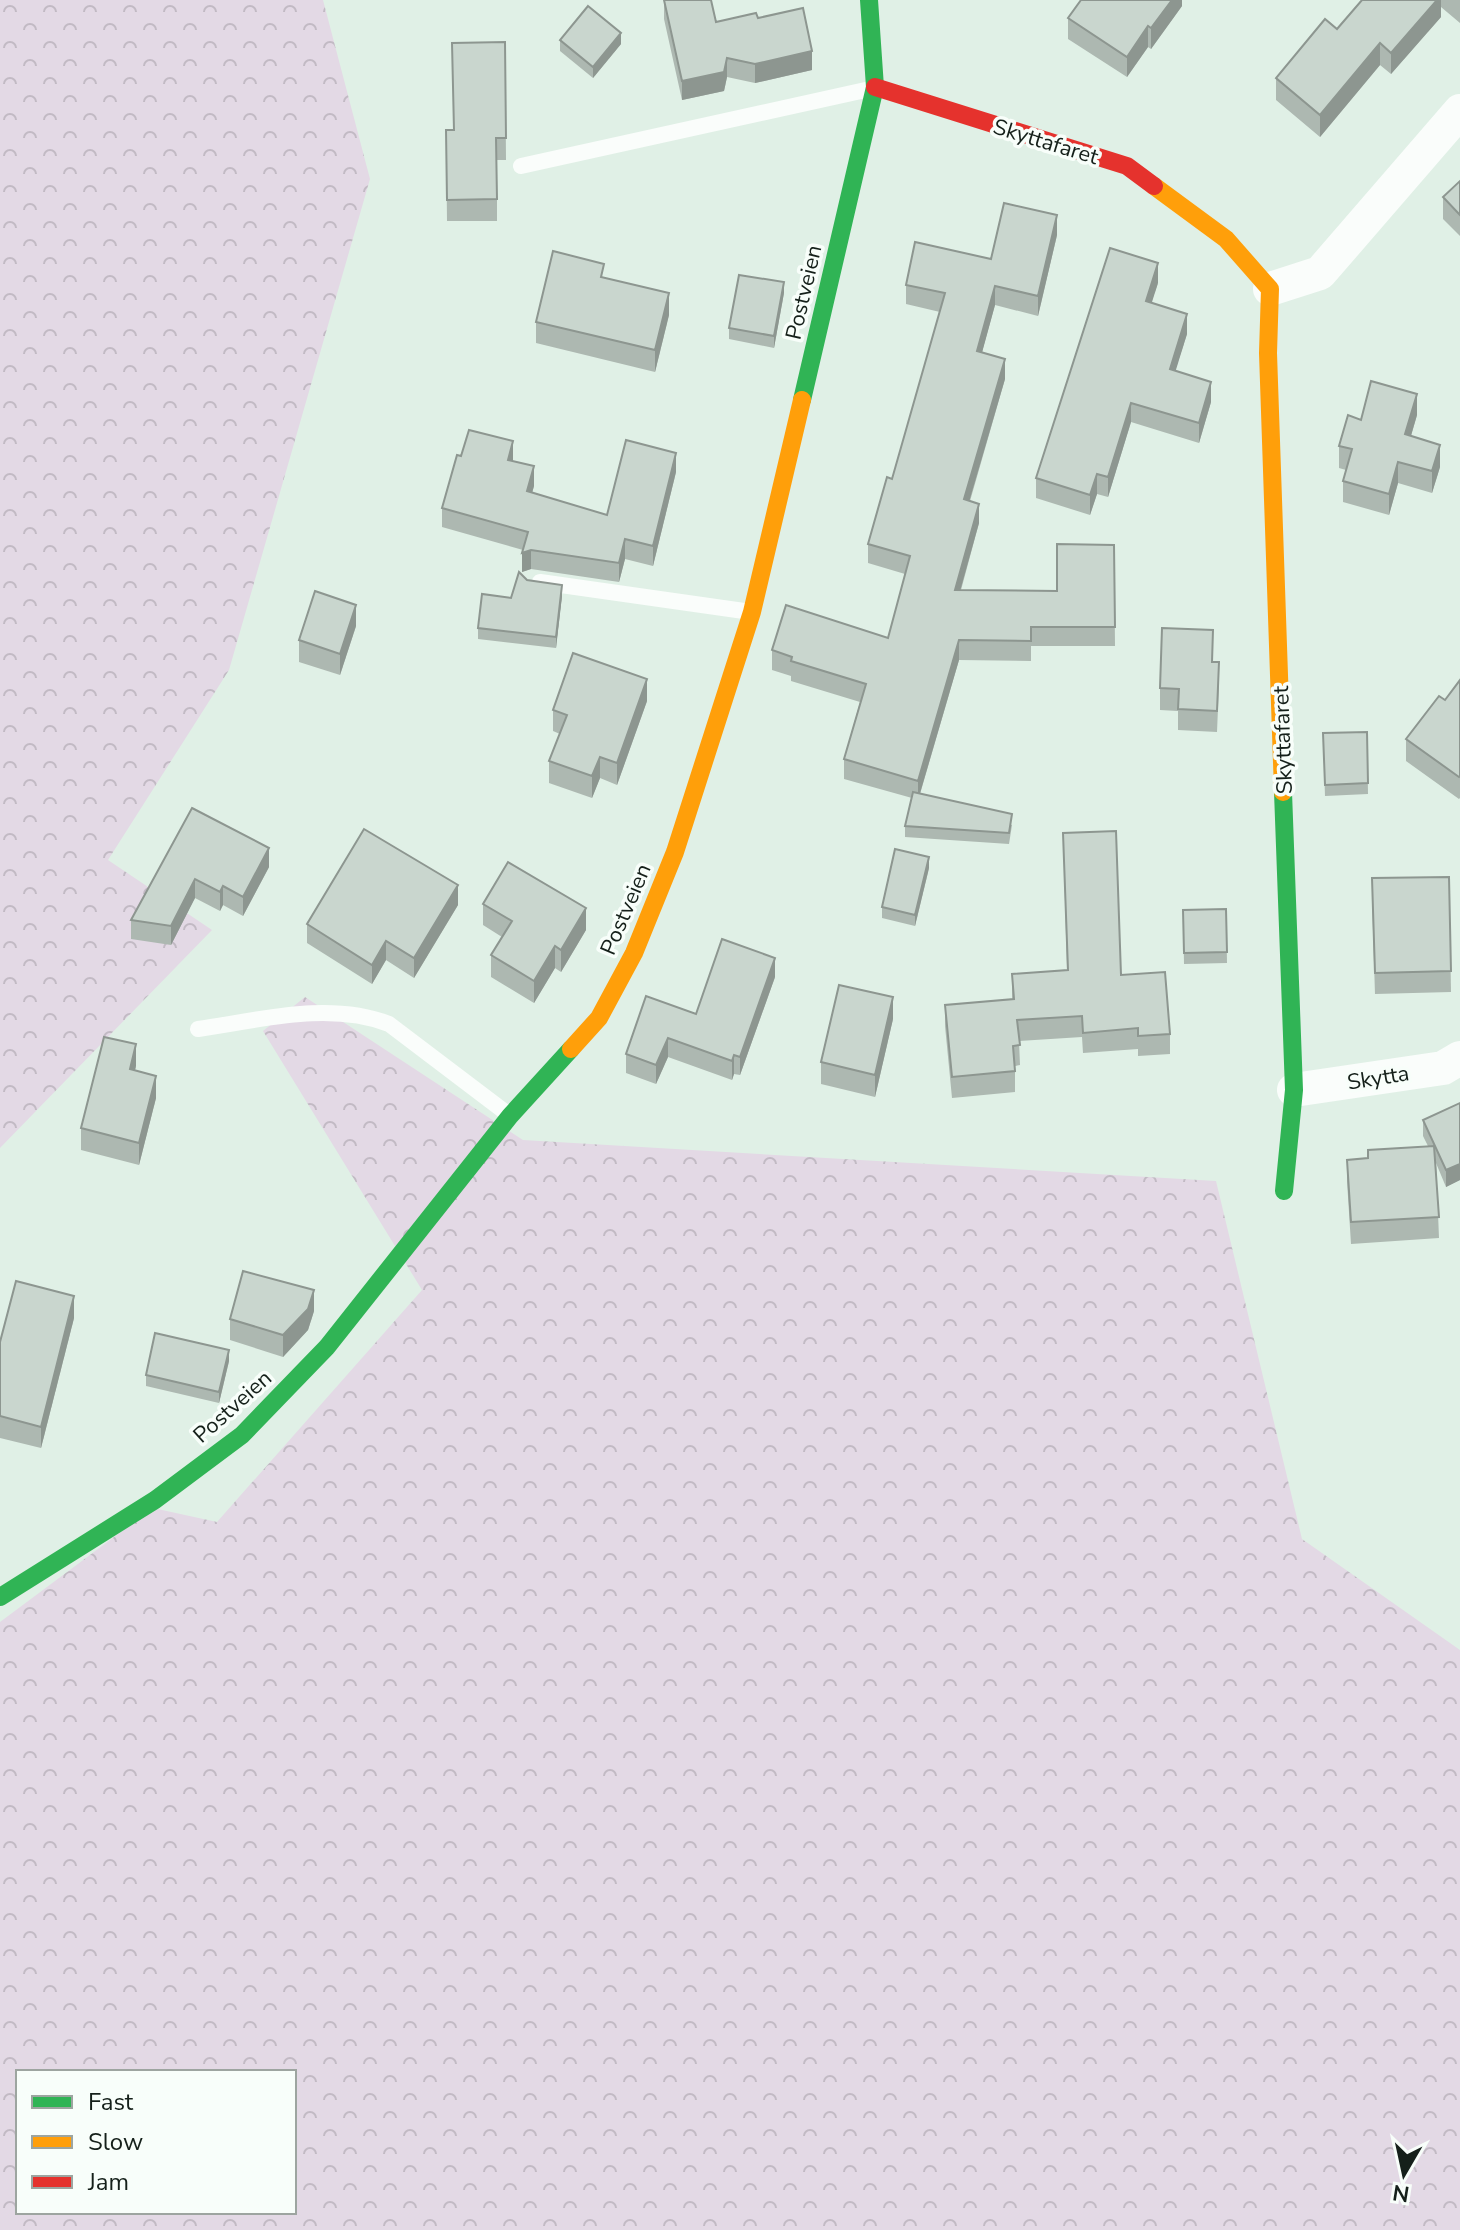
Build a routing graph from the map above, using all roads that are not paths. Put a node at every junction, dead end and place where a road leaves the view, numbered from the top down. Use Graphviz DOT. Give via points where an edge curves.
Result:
graph roads {
  1 [pos="869,0"];
  2 [pos="875,87"];
  3 [pos="1460,111"];
  4 [pos="521,166"];
  5 [pos="1270,289"];
  6 [pos="529,580"];
  7 [pos="752,612"];
  8 [pos="198,1029"];
  9 [pos="1460,1058"];
  10 [pos="1294,1090"];
  11 [pos="510,1116"];
  12 [pos="1284,1191"];
  13 [pos="0,1597"];
  1 -- 2 [label="street, Postveien"];
  2 -- 4 [label="lane"];
  2 -- 5 [label="street, Skyttafaret" via="1127,166 1226,239"];
  2 -- 7 [label="street, Postveien"];
  3 -- 5 [label="street" via="1320,273"];
  5 -- 10 [label="street, Skyttafaret"];
  6 -- 7 [label="lane"];
  7 -- 11 [label="street, Postveien" via="675,852 634,953 599,1018"];
  8 -- 11 [label="lane" via="310,1014 370,1017 389,1024"];
  9 -- 10 [label="street, Skytta" via="1443,1068"];
  10 -- 12 [label="street, Skyttafaret"];
  11 -- 13 [label="street, Postveien" via="327,1347 242,1435 155,1500"];
}
